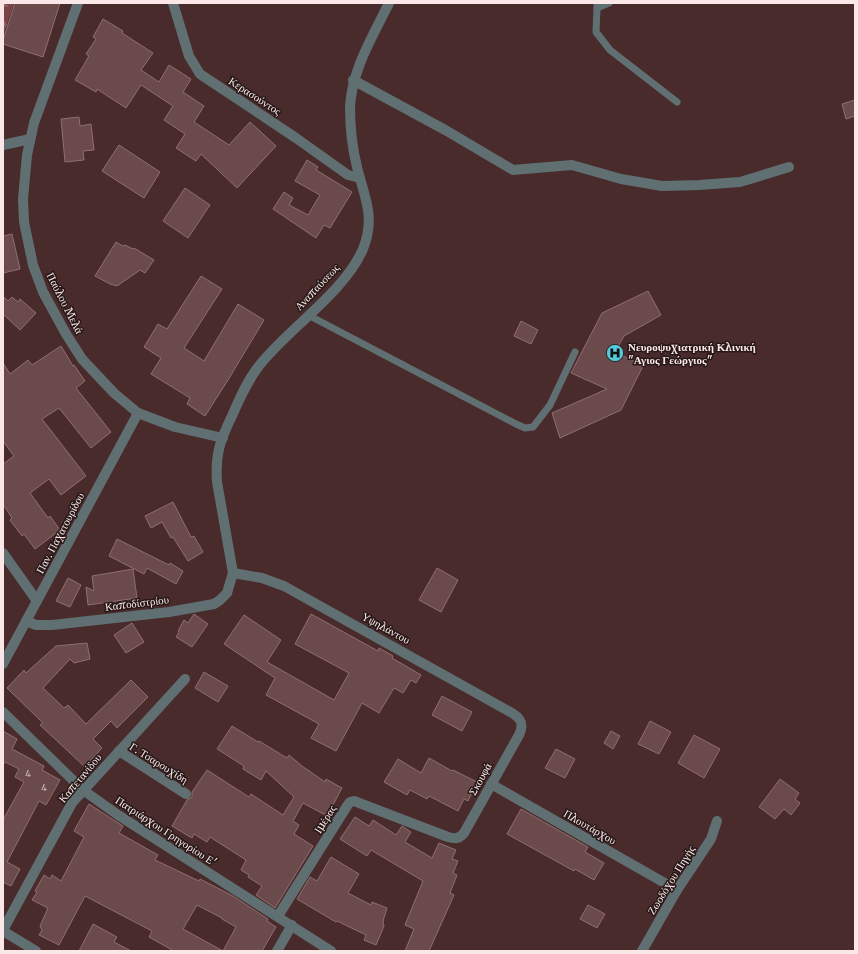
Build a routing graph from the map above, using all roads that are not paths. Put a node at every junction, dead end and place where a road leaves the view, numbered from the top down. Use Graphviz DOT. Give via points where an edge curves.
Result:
graph roads {
  1 [pos="78,3"];
  2 [pos="173,3"];
  3 [pos="389,3"];
  4 [pos="609,3"];
  5 [pos="597,5"];
  6 [pos="353,80"];
  7 [pos="677,102"];
  8 [pos="30,139"];
  9 [pos="3,145"];
  10 [pos="788,167"];
  11 [pos="360,178"];
  12 [pos="308,316"];
  13 [pos="576,352"];
  14 [pos="138,413"];
  15 [pos="223,438"];
  16 [pos="3,553"];
  17 [pos="233,574"];
  18 [pos="37,601"];
  19 [pos="26,621"];
  20 [pos="3,664"];
  21 [pos="185,679"];
  22 [pos="3,712"];
  23 [pos="521,720"];
  24 [pos="119,751"];
  25 [pos="491,784"];
  26 [pos="83,790"];
  27 [pos="186,794"];
  28 [pos="717,821"];
  29 [pos="448,836"];
  30 [pos="677,890"];
  31 [pos="278,916"];
  32 [pos="292,925"];
  33 [pos="3,930"];
  34 [pos="30,949"];
  35 [pos="277,951"];
  36 [pos="331,951"];
  37 [pos="642,951"];
  1 -- 8 [label="street, Παύλου Μελά"];
  2 -- 11 [label="street, Κερασούντος" via="189,56 200,74 348,175"];
  3 -- 6 [label="street, Αναπαύσεως"];
  4 -- 5 [label="lane"];
  5 -- 7 [label="lane" via="596,32 610,50"];
  6 -- 10 [label="street" via="513,170 572,165 662,186 740,182"];
  6 -- 11 [label="street, Αναπαύσεως" via="350,122"];
  8 -- 9 [label="street"];
  8 -- 14 [label="street, Παύλου Μελά" via="25,170 24,222 33,265 43,292 82,359 114,393"];
  11 -- 12 [label="street, Αναπαύσεως" via="369,209 364,247 344,277"];
  12 -- 13 [label="lane" via="525,428 533,426 550,405"];
  12 -- 15 [label="street, Αναπαύσεως" via="254,372 237,403"];
  14 -- 15 [label="street, Παύλου Μελά" via="175,427"];
  14 -- 18 [label="street, Παν. Παχατουρίδου"];
  15 -- 17 [label="street, Αναπαύσεως" via="217,453 216,476"];
  16 -- 18 [label="street"];
  17 -- 19 [label="street, Καποδίστρίου" via="227,593 209,605 52,625 36,625"];
  17 -- 23 [label="street, Υψηλάντου" via="257,577 284,586 518,716"];
  18 -- 19 [label="street, Παν. Παχατουρίδου"];
  19 -- 20 [label="street, Παν. Παχατουρίδου"];
  21 -- 24 [label="street, Καπετανίδου"];
  22 -- 26 [label="street, Πατριάρχου Γρηγορίου Ε'"];
  23 -- 25 [label="street, Σκουφά" via="520,732"];
  24 -- 26 [label="street, Καπετανίδου"];
  24 -- 27 [label="street, Γ. Τσαρουχίδη"];
  25 -- 29 [label="street, Σκουφά" via="462,835 457,838"];
  25 -- 30 [label="street, Πλουτάρχου"];
  26 -- 31 [label="street, Πατριάρχου Γρηγορίου Ε'" via="118,815"];
  26 -- 33 [label="street, Καπετανίδου" via="68,809"];
  28 -- 30 [label="street, Ζωοδόχου Πηγής" via="711,839"];
  29 -- 31 [label="street, Ιμέρας" via="351,802"];
  30 -- 37 [label="street, Ζωοδόχου Πηγής"];
  31 -- 32 [label="street, Πατριάρχου Γρηγορίου Ε'"];
  32 -- 35 [label="street"];
  32 -- 36 [label="street, Πατριάρχου Γρηγορίου Ε'"];
  33 -- 34 [label="street"];
}
